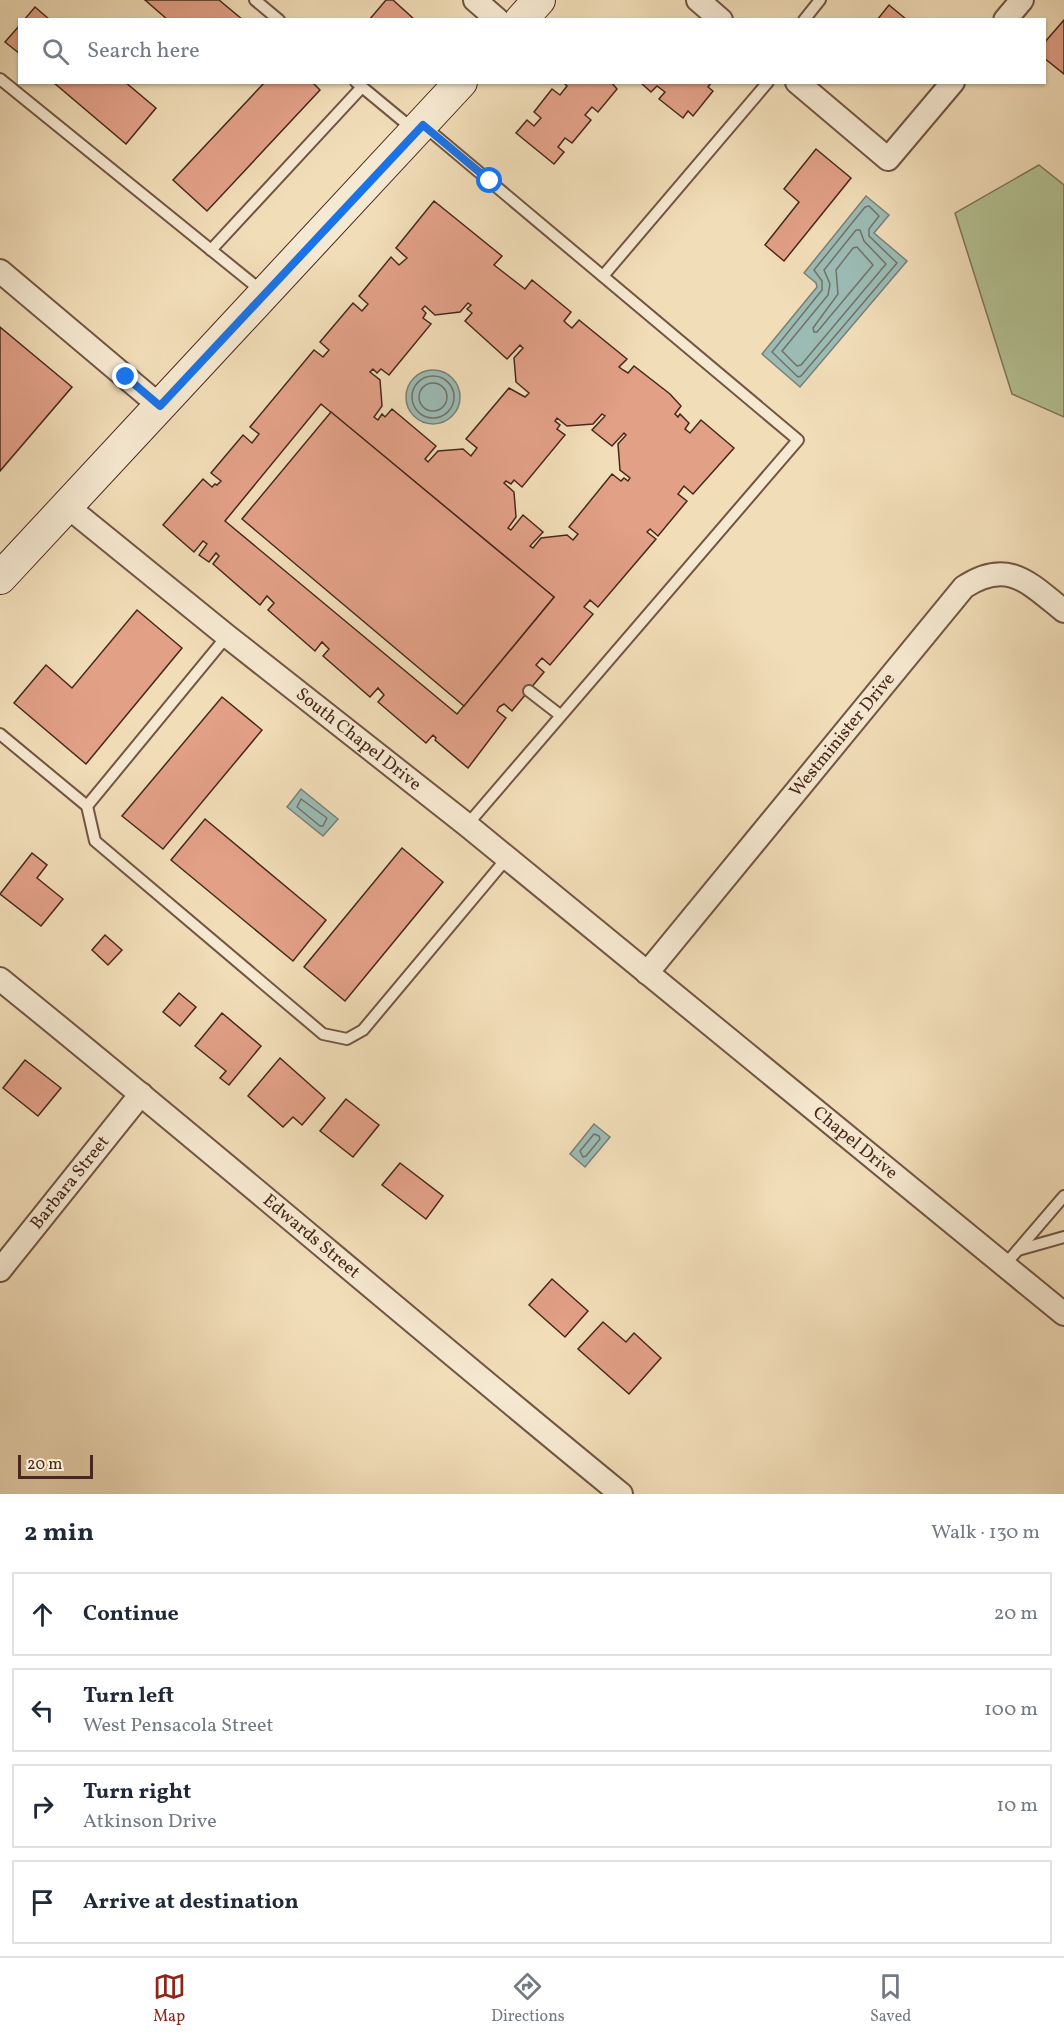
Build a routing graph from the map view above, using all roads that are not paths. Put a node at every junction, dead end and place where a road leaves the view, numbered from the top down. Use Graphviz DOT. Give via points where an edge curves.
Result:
graph roads {
  1 [pos="255,0"];
  2 [pos="475,0"];
  3 [pos="539,0"];
  4 [pos="698,0"];
  5 [pos="820,0"];
  6 [pos="1022,0"];
  7 [pos="277,18"];
  8 [pos="496,18"];
  9 [pos="523,18"];
  10 [pos="719,18"];
  11 [pos="806,18"];
  12 [pos="1007,18"];
  13 [pos="0,79"];
  14 [pos="459,84"];
  15 [pos="766,84"];
  16 [pos="799,84"];
  17 [pos="950,84"];
  18 [pos="359,85"];
  19 [pos="420,129"];
  20 [pos="211,250"];
  21 [pos="0,271"];
  22 [pos="603,276"];
  23 [pos="264,294"];
  24 [pos="160,406"];
  25 [pos="68,507"];
  26 [pos="0,578"];
  27 [pos="1064,611"];
  28 [pos="227,636"];
  29 [pos="529,691"];
  30 [pos="560,715"];
  31 [pos="0,734"];
  32 [pos="87,806"];
  33 [pos="467,825"];
  34 [pos="507,858"];
  35 [pos="647,973"];
  36 [pos="0,980"];
  37 [pos="141,1094"];
  38 [pos="1064,1196"];
  39 [pos="1064,1237"];
  40 [pos="1011,1258"];
  41 [pos="0,1270"];
  42 [pos="1064,1314"];
  43 [pos="621,1494"];
  1 -- 7 [label="lane"];
  2 -- 8 [label="street"];
  3 -- 9 [label="main road"];
  4 -- 10 [label="street"];
  5 -- 11 [label="lane"];
  6 -- 12 [label="street"];
  13 -- 20 [label="lane"];
  14 -- 19 [label="main road"];
  15 -- 22 [label="lane"];
  16 -- 17 [label="street" via="888,159"];
  18 -- 19 [label="lane"];
  18 -- 20 [label="lane"];
  19 -- 22 [label="lane"];
  19 -- 23 [label="main road"];
  20 -- 23 [label="lane"];
  21 -- 24 [label="street"];
  22 -- 30 [label="lane" via="798,440"];
  23 -- 24 [label="main road"];
  24 -- 25 [label="main road"];
  25 -- 26 [label="main road"];
  25 -- 28 [label="street, South Chapel Drive"];
  27 -- 35 [label="street, Westminister Drive" via="1038,589 1013,576 996,572 964,587"];
  28 -- 32 [label="lane"];
  28 -- 33 [label="street, South Chapel Drive"];
  29 -- 30 [label="lane"];
  30 -- 33 [label="lane"];
  31 -- 32 [label="lane"];
  32 -- 34 [label="lane" via="95,841 323,1034 347,1039 363,1030"];
  33 -- 34 [label="street, South Chapel Drive"];
  34 -- 35 [label="street, South Chapel Drive"];
  35 -- 40 [label="street, Chapel Drive"];
  36 -- 37 [label="street, Edwards Street"];
  37 -- 41 [label="street, Barbara Street"];
  37 -- 43 [label="street, Edwards Street"];
  38 -- 40 [label="lane"];
  39 -- 40 [label="lane"];
  40 -- 42 [label="street, Chapel Drive"];
}
